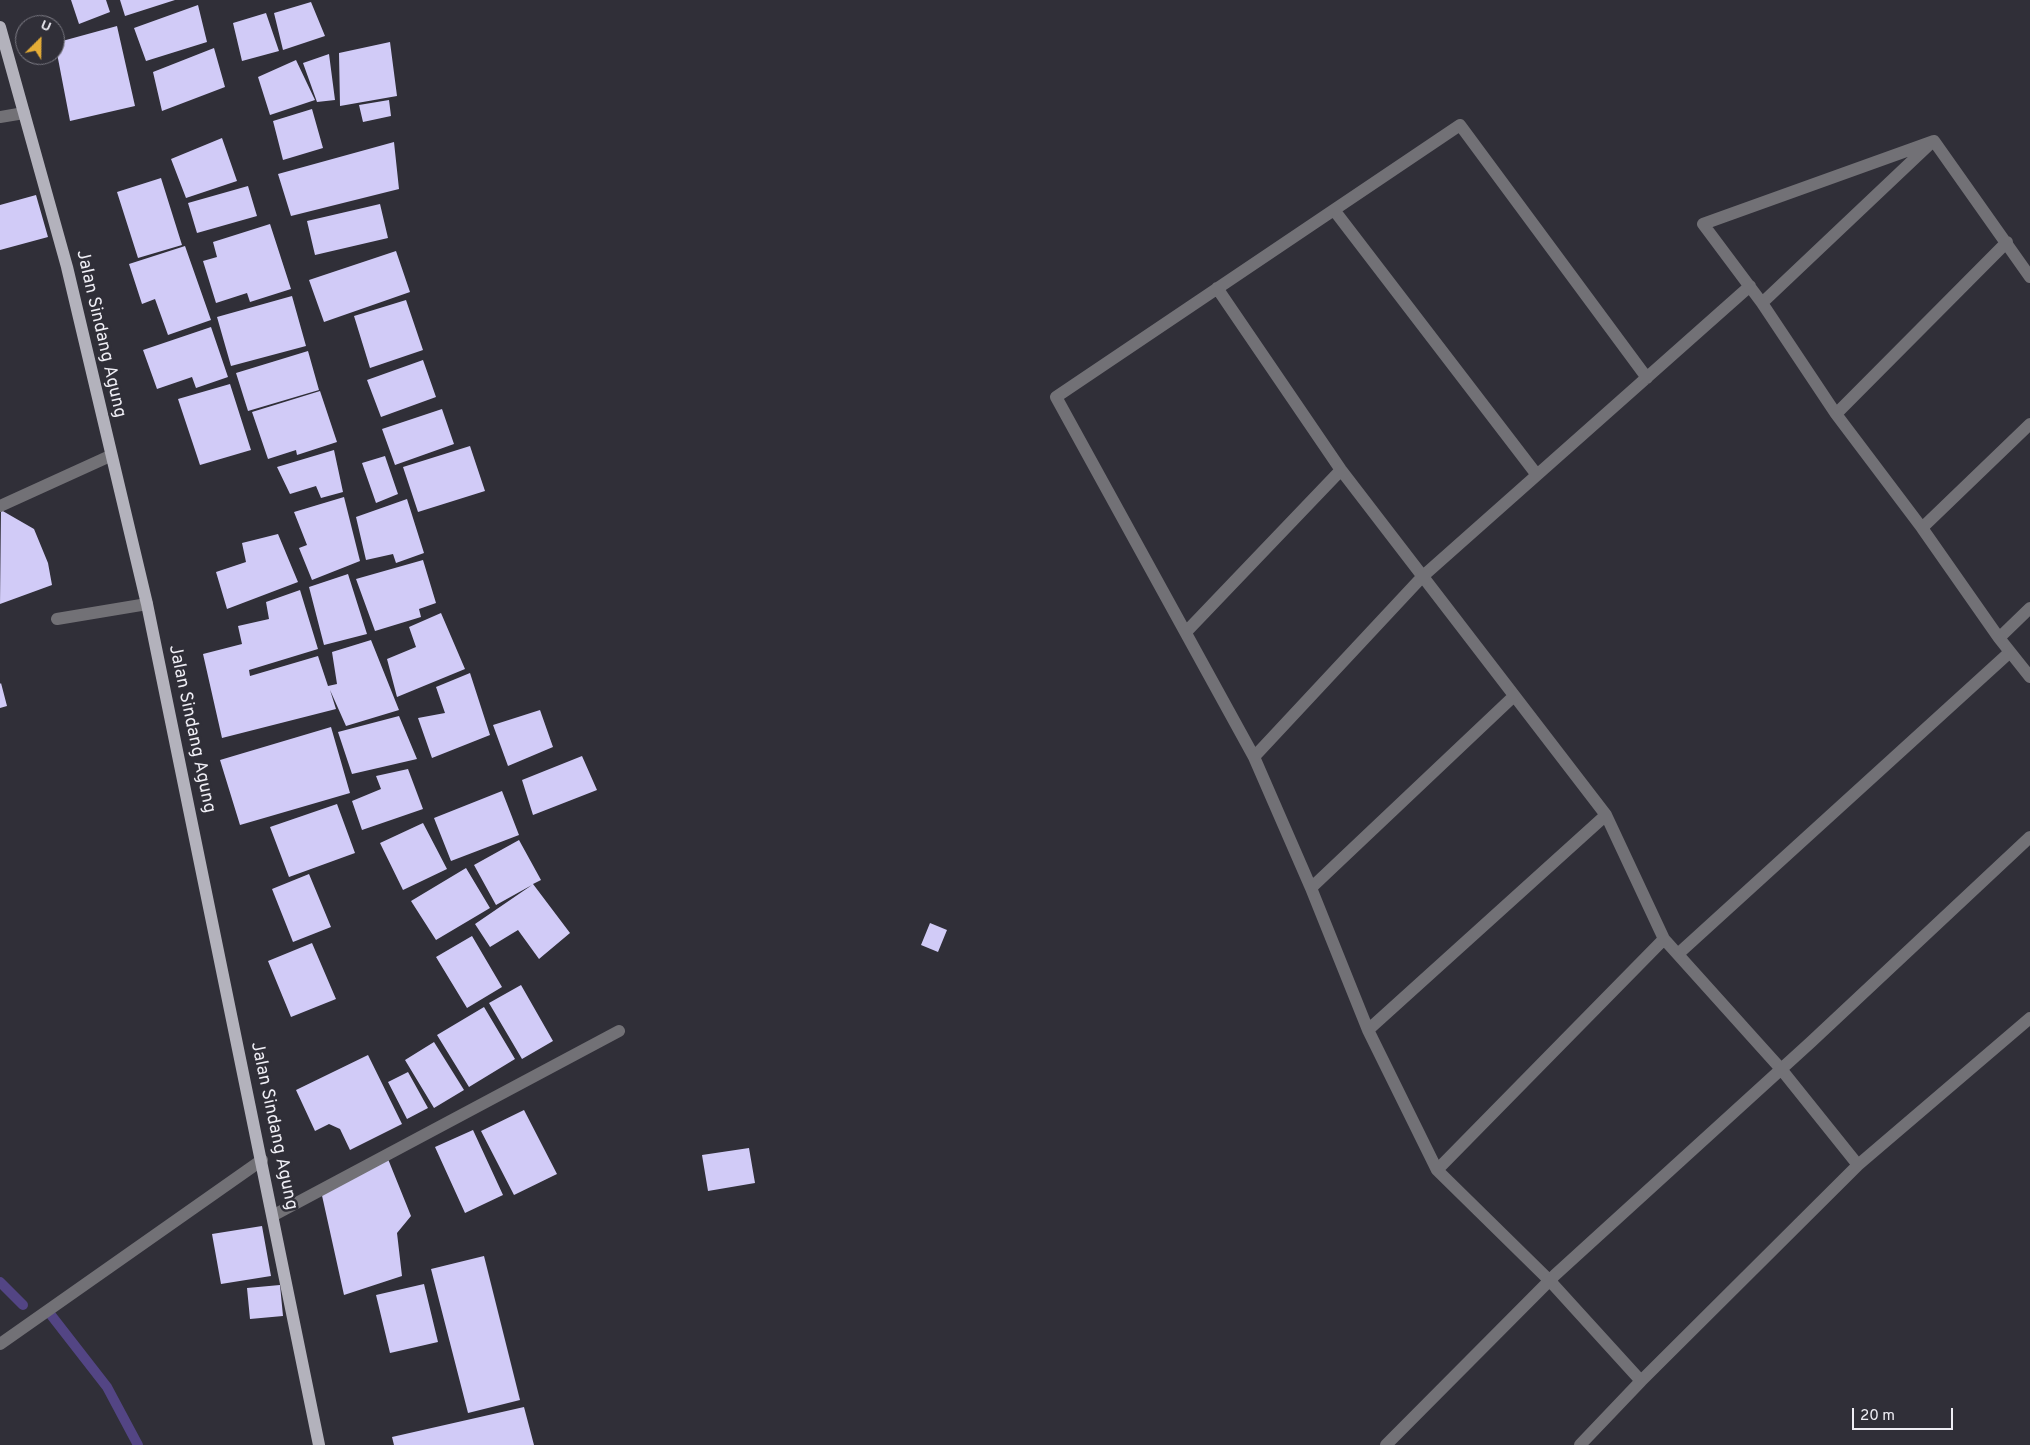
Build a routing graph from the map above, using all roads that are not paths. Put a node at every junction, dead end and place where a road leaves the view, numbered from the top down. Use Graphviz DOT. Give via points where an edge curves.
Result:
graph roads {
  1 [pos="0,27"];
  2 [pos="24,113"];
  3 [pos="0,117"];
  4 [pos="1934,141"];
  5 [pos="1334,210"];
  6 [pos="2006,242"];
  7 [pos="2030,276"];
  8 [pos="1750,286"];
  9 [pos="1217,288"];
  10 [pos="1762,303"];
  11 [pos="1647,378"];
  12 [pos="1836,414"];
  13 [pos="2030,424"];
  14 [pos="110,456"];
  15 [pos="1341,470"];
  16 [pos="1537,475"];
  17 [pos="0,506"];
  18 [pos="1922,528"];
  19 [pos="1422,577"];
  20 [pos="147,604"];
  21 [pos="2030,608"];
  22 [pos="57,619"];
  23 [pos="1186,632"];
  24 [pos="1998,638"];
  25 [pos="2010,652"];
  26 [pos="2030,677"];
  27 [pos="1514,696"];
  28 [pos="1254,757"];
  29 [pos="1606,815"];
  30 [pos="2030,837"];
  31 [pos="1311,888"];
  32 [pos="1664,939"];
  33 [pos="1678,954"];
  34 [pos="2030,1018"];
  35 [pos="1368,1030"];
  36 [pos="618,1031"];
  37 [pos="1781,1069"];
  38 [pos="262,1160"];
  39 [pos="1858,1165"];
  40 [pos="1438,1170"];
  41 [pos="274,1215"];
  42 [pos="1550,1281"];
  43 [pos="0,1344"];
  44 [pos="1641,1382"];
  45 [pos="319,1445"];
  46 [pos="1386,1445"];
  47 [pos="1580,1445"];
  1 -- 2 [label="main road, Jalan Sindang Agung"];
  2 -- 3 [label="street"];
  2 -- 14 [label="main road, Jalan Sindang Agung" via="66,267"];
  4 -- 6 [label="street"];
  4 -- 8 [label="street" via="1704,224"];
  4 -- 10 [label="street"];
  5 -- 9 [label="street"];
  5 -- 11 [label="street" via="1460,126"];
  5 -- 16 [label="street"];
  6 -- 7 [label="street"];
  6 -- 12 [label="street"];
  8 -- 10 [label="street"];
  8 -- 11 [label="street"];
  9 -- 15 [label="street"];
  9 -- 23 [label="street" via="1056,397"];
  10 -- 12 [label="street"];
  11 -- 16 [label="street"];
  12 -- 18 [label="street"];
  13 -- 18 [label="street"];
  14 -- 17 [label="street"];
  14 -- 20 [label="main road, Jalan Sindang Agung"];
  15 -- 19 [label="street"];
  15 -- 23 [label="street"];
  16 -- 19 [label="street"];
  18 -- 24 [label="street"];
  19 -- 27 [label="street"];
  19 -- 28 [label="street"];
  20 -- 22 [label="street"];
  20 -- 38 [label="main road, Jalan Sindang Agung"];
  21 -- 24 [label="street"];
  23 -- 28 [label="street"];
  24 -- 25 [label="street"];
  25 -- 26 [label="street"];
  25 -- 33 [label="street"];
  27 -- 29 [label="street"];
  27 -- 31 [label="street"];
  28 -- 31 [label="street"];
  29 -- 32 [label="street"];
  29 -- 35 [label="street"];
  30 -- 37 [label="street"];
  31 -- 35 [label="street"];
  32 -- 33 [label="street"];
  32 -- 40 [label="street"];
  33 -- 37 [label="street"];
  34 -- 39 [label="street"];
  35 -- 40 [label="street"];
  36 -- 41 [label="street"];
  37 -- 39 [label="street"];
  37 -- 42 [label="street"];
  38 -- 41 [label="main road, Jalan Sindang Agung"];
  38 -- 43 [label="street"];
  39 -- 44 [label="street"];
  40 -- 42 [label="street"];
  41 -- 45 [label="main road, Jalan Sindang Agung"];
  42 -- 44 [label="street"];
  42 -- 46 [label="street"];
  44 -- 47 [label="street"];
}
